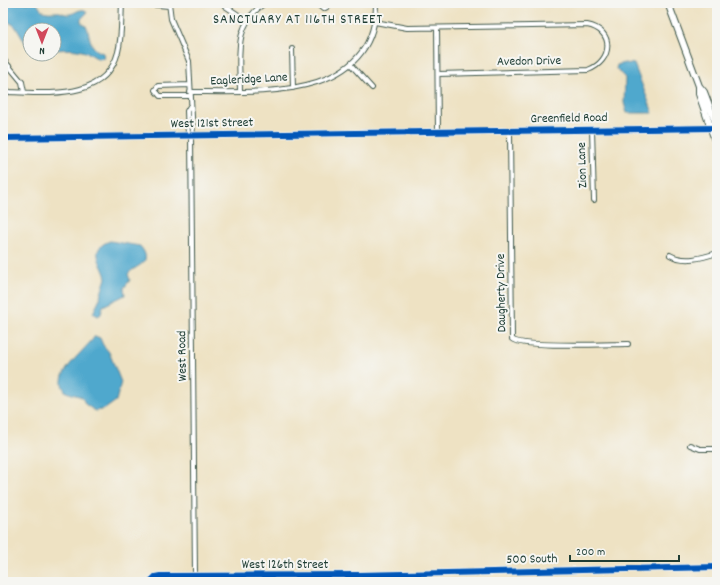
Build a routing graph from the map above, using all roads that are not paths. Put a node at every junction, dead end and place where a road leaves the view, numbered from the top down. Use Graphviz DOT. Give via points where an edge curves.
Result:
graph roads {
  1 [pos="122,3"];
  2 [pos="136,3"];
  3 [pos="265,3"];
  4 [pos="316,3"];
  5 [pos="327,3"];
  6 [pos="376,3"];
  7 [pos="668,3"];
  8 [pos="169,4"];
  9 [pos="225,6"];
  10 [pos="246,20"];
  11 [pos="375,22"];
  12 [pos="437,28"];
  13 [pos="292,49"];
  14 [pos="3,59"];
  15 [pos="351,65"];
  16 [pos="438,74"];
  17 [pos="190,85"];
  18 [pos="293,88"];
  19 [pos="372,88"];
  20 [pos="3,92"];
  21 [pos="24,92"];
  22 [pos="240,92"];
  23 [pos="190,94"];
  24 [pos="715,127"];
  25 [pos="592,129"];
  26 [pos="510,131"];
  27 [pos="438,132"];
  28 [pos="421,133"];
  29 [pos="191,135"];
  30 [pos="3,138"];
  31 [pos="717,146"];
  32 [pos="594,200"];
  33 [pos="717,252"];
  34 [pos="670,255"];
  35 [pos="628,344"];
  36 [pos="690,445"];
  37 [pos="717,448"];
  38 [pos="717,567"];
  39 [pos="420,573"];
  40 [pos="195,576"];
  41 [pos="151,581"];
  1 -- 21 [label="street" via="118,52 112,67 103,77 87,88 75,91"];
  2 -- 8 [label="street"];
  3 -- 10 [label="street"];
  4 -- 5 [label="street" via="323,9"];
  6 -- 11 [label="street, Eagleridge Lane"];
  7 -- 24 [label="main road" via="699,86 704,92"];
  8 -- 17 [label="street, West Road" via="174,26 187,53"];
  9 -- 10 [label="street"];
  10 -- 22 [label="street" via="240,39"];
  11 -- 12 [label="street" via="399,28"];
  11 -- 15 [label="street, Eagleridge Lane" via="366,46"];
  12 -- 16 [label="street"];
  12 -- 16 [label="street, Avedon Drive" via="587,25 600,30 608,47 602,63 588,70"];
  13 -- 18 [label="street"];
  14 -- 21 [label="street" via="22,82"];
  15 -- 18 [label="street, Eagleridge Lane" via="329,78"];
  15 -- 19 [label="street"];
  16 -- 27 [label="street"];
  17 -- 23 [label="street, West Road"];
  17 -- 23 [label="street, Eagleridge Lane" via="158,86 155,90 160,96"];
  18 -- 22 [label="street, Eagleridge Lane"];
  20 -- 21 [label="street"];
  22 -- 23 [label="street, Eagleridge Lane"];
  23 -- 29 [label="street, West Road" via="190,106 193,111"];
  24 -- 25 [label="street, Greenfield Road"];
  24 -- 31 [label="main road"];
  25 -- 26 [label="street, Greenfield Road"];
  25 -- 32 [label="street, Zion Lane"];
  26 -- 27 [label="street, Greenfield Road"];
  26 -- 35 [label="street, Daugherty Drive" via="512,339 518,342 558,345"];
  27 -- 28 [label="street, Greenfield Road"];
  28 -- 29 [label="street, West 121st Street"];
  29 -- 30 [label="street, West 121st Street"];
  29 -- 40 [label="street, West Road"];
  33 -- 34 [label="street" via="684,259"];
  36 -- 37 [label="street" via="700,449"];
  38 -- 39 [label="street, 500 South"];
  39 -- 40 [label="street, West 126th Street"];
  40 -- 41 [label="street, West 126th Street" via="160,576"];
}
